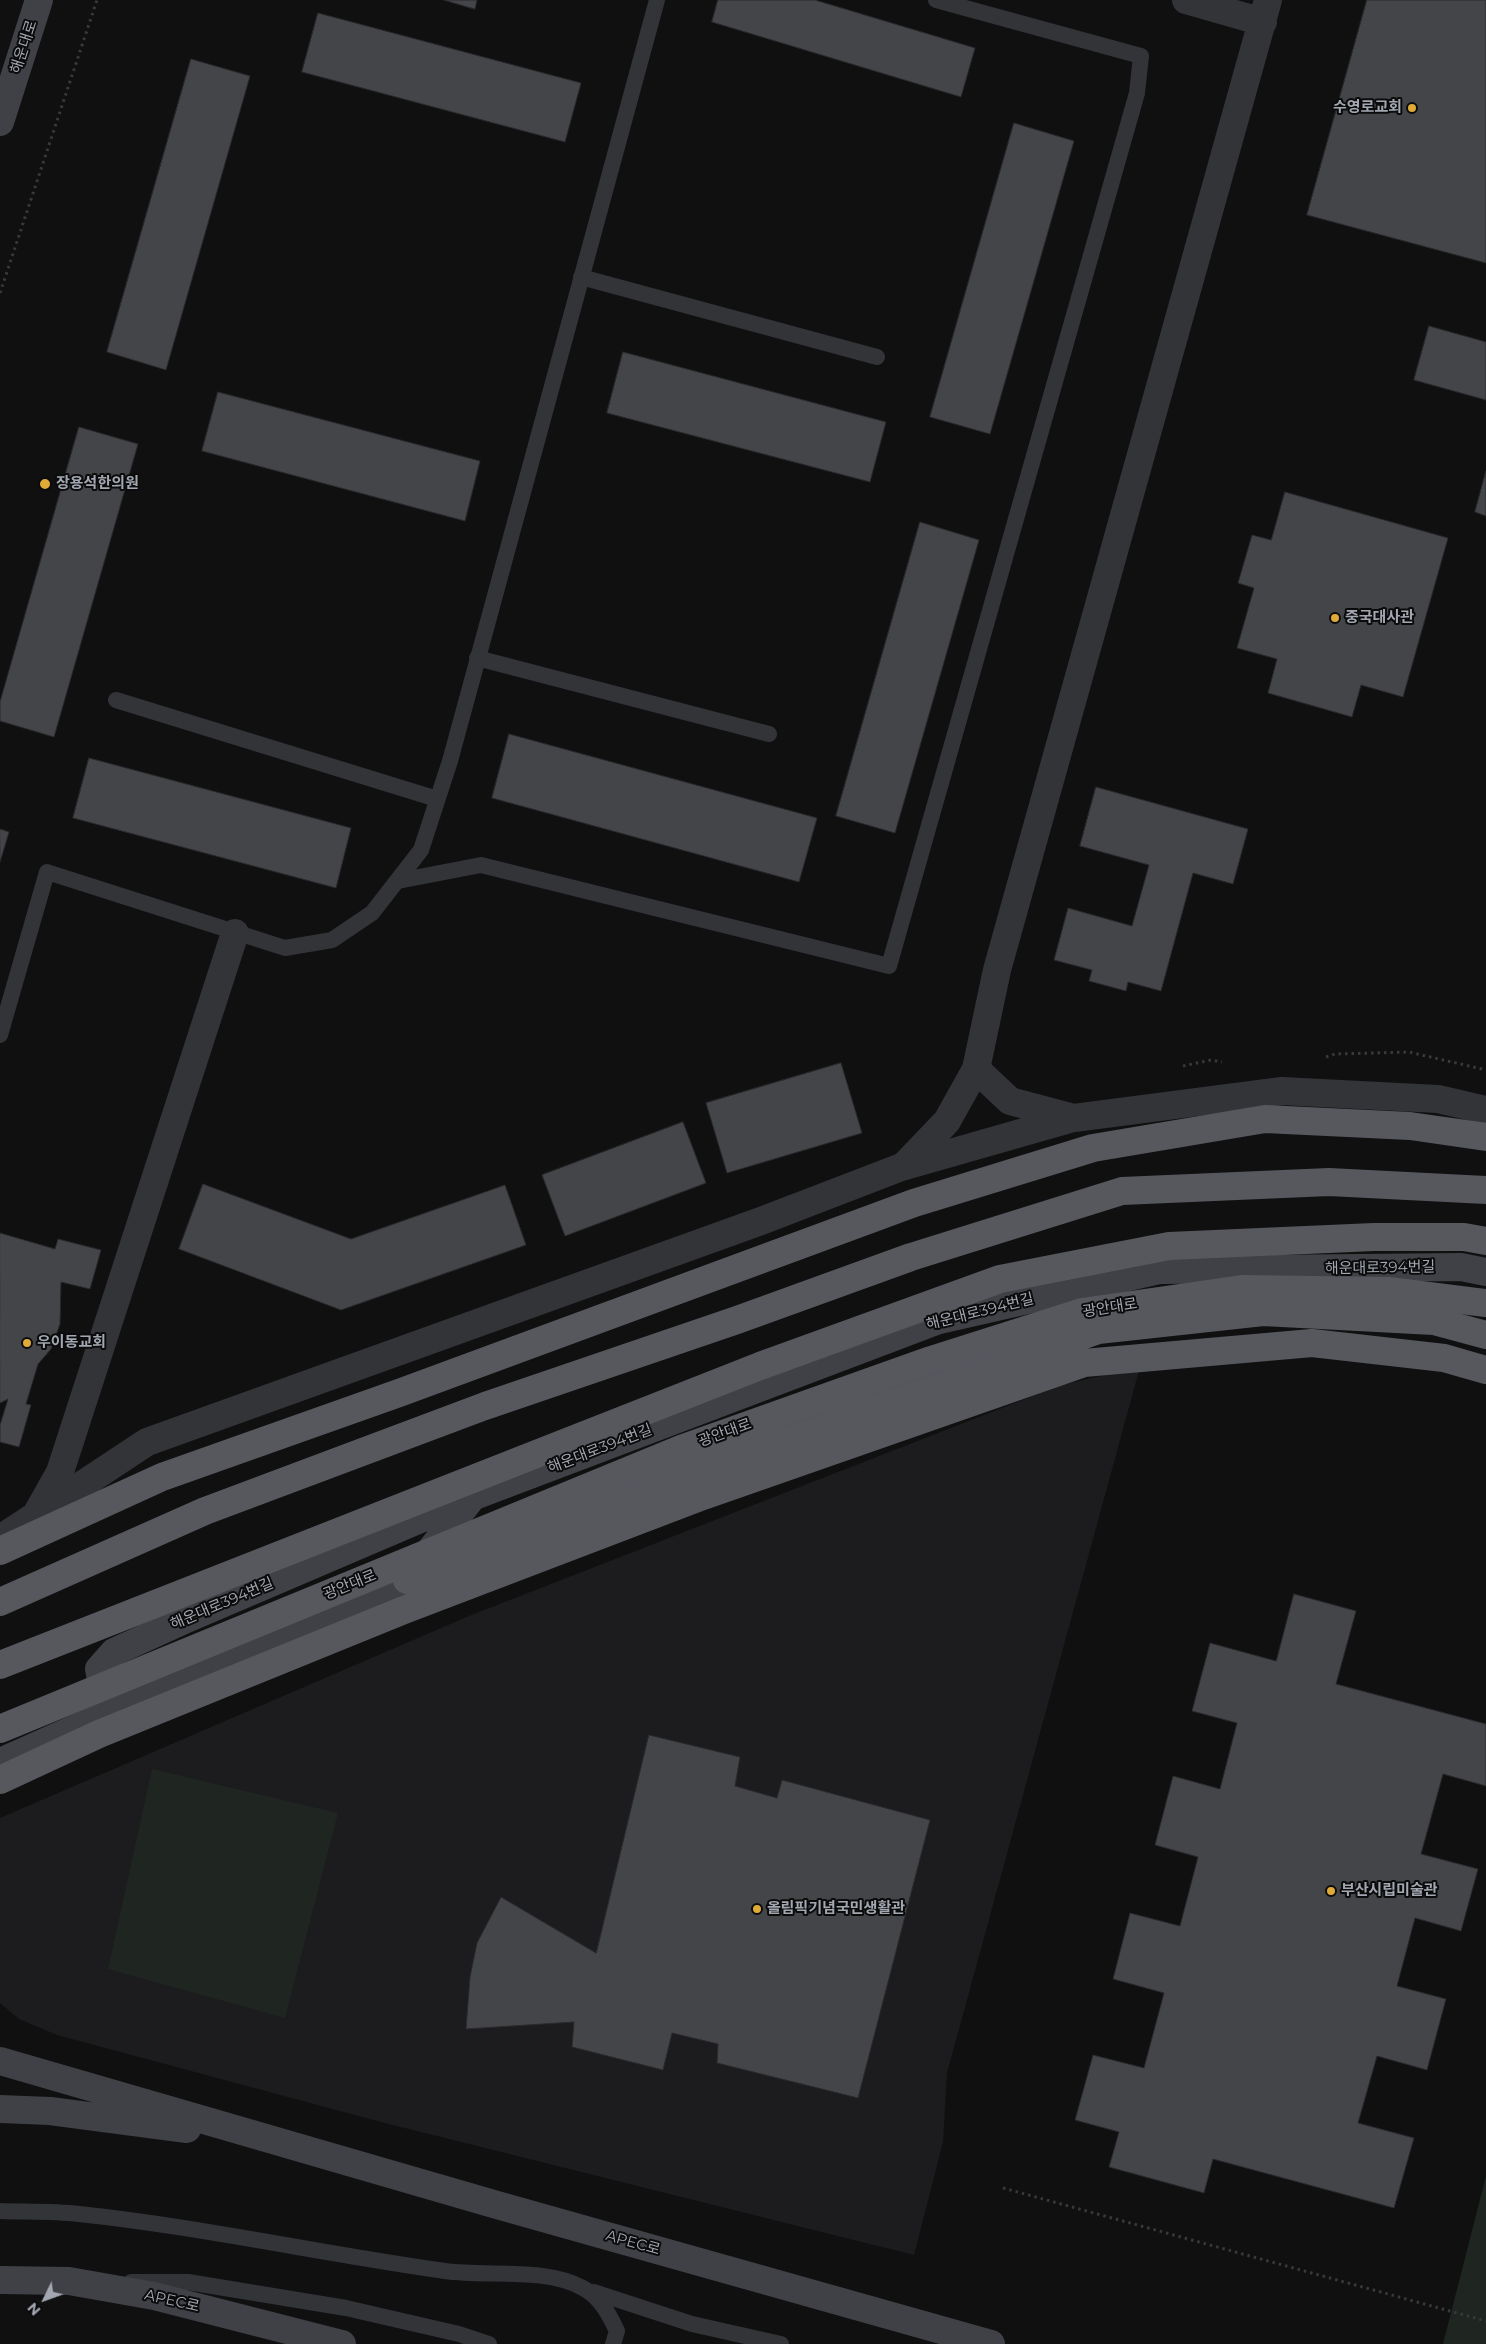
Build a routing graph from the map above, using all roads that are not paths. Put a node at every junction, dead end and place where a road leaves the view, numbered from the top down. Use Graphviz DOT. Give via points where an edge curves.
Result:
graph roads {
  1 [pos="39,0"];
  2 [pos="657,0"];
  3 [pos="936,0"];
  4 [pos="1186,0"];
  5 [pos="1266,11"];
  6 [pos="0,122"];
  7 [pos="581,277"];
  8 [pos="877,357"];
  9 [pos="478,658"];
  10 [pos="116,700"];
  11 [pos="769,734"];
  12 [pos="437,799"];
  13 [pos="398,881"];
  14 [pos="235,933"];
  15 [pos="0,1035"];
  16 [pos="976,1069"];
  17 [pos="1486,1110"];
  18 [pos="1074,1118"];
  19 [pos="1486,1137"];
  20 [pos="904,1166"];
  21 [pos="1486,1190"];
  22 [pos="1486,1241"];
  23 [pos="1486,1272"];
  24 [pos="1486,1303"];
  25 [pos="1486,1335"];
  26 [pos="1486,1370"];
  27 [pos="472,1497"];
  28 [pos="37,1513"];
  29 [pos="0,1539"];
  30 [pos="0,1551"];
  31 [pos="407,1580"];
  32 [pos="0,1602"];
  33 [pos="0,1665"];
  34 [pos="155,1693"];
  35 [pos="0,1729"];
  36 [pos="0,1762"];
  37 [pos="0,1780"];
  38 [pos="0,2053"];
  39 [pos="0,2062"];
  40 [pos="39,2072"];
  41 [pos="0,2108"];
  42 [pos="276,2141"];
  43 [pos="0,2211"];
  44 [pos="0,2280"];
  45 [pos="68,2281"];
  46 [pos="583,2288"];
  47 [pos="342,2344"];
  48 [pos="489,2344"];
  49 [pos="613,2344"];
  50 [pos="782,2344"];
  51 [pos="992,2344"];
  1 -- 6 [label="main road, 해운대로"];
  2 -- 7 [label="lane"];
  3 -- 13 [label="lane" via="1141,56 1138,93 889,966 481,865"];
  4 -- 5 [label="street"];
  5 -- 16 [label="street" via="1000,961"];
  7 -- 8 [label="lane"];
  7 -- 9 [label="lane"];
  9 -- 11 [label="lane"];
  9 -- 12 [label="lane"];
  10 -- 12 [label="lane"];
  12 -- 13 [label="lane" via="421,850"];
  13 -- 14 [label="lane" via="372,913 332,940 285,948"];
  14 -- 15 [label="lane" via="47,872"];
  14 -- 28 [label="street" via="60,1472"];
  16 -- 18 [label="street" via="1010,1101"];
  16 -- 20 [label="street" via="947,1121"];
  17 -- 18 [label="street" via="1438,1099 1282,1091"];
  18 -- 20 [label="street"];
  19 -- 30 [label="highway" via="1410,1126 1265,1120 1093,1148 914,1203 162,1477"];
  20 -- 28 [label="street" via="147,1442"];
  21 -- 32 [label="highway" via="1329,1182 1122,1191 911,1257 485,1406 205,1511"];
  22 -- 33 [label="highway" via="1464,1237 1374,1237 1169,1246 1000,1279 760,1366"];
  23 -- 27 [label="main road, 해운대로394번길" via="1461,1267 1159,1270 939,1320"];
  24 -- 35 [label="highway, 광안대로, bridge" via="1389,1291 1242,1289 1082,1312 931,1360 681,1449"];
  25 -- 31 [label="highway" via="1434,1321 1263,1312 1098,1330 570,1518"];
  26 -- 37 [label="highway" via="1444,1358 1312,1343 1084,1363 703,1496 404,1610 99,1734"];
  27 -- 31 [label="main road, 해운대로394번길"];
  27 -- 34 [label="main road, 해운대로394번길" via="165,1628 114,1652 100,1669 101,1681 114,1695 127,1697"];
  28 -- 29 [label="street"];
  31 -- 34 [label="main road, 해운대로394번길"];
  34 -- 36 [label="main road, 해운대로394번길"];
  38 -- 40 [label="main road"];
  39 -- 40 [label="main road, APEC로"];
  40 -- 42 [label="main road, APEC로"];
  41 -- 42 [label="main road, APEC로" via="50,2111"];
  42 -- 51 [label="main road, APEC로"];
  43 -- 46 [label="lane" via="78,2213 434,2270 537,2276"];
  44 -- 45 [label="main road, APEC로"];
  45 -- 47 [label="main road, APEC로" via="154,2296"];
  45 -- 48 [label="lane" via="188,2282 346,2308"];
  46 -- 49 [label="lane" via="606,2308 617,2331"];
  46 -- 50 [label="lane" via="692,2324"];
}
